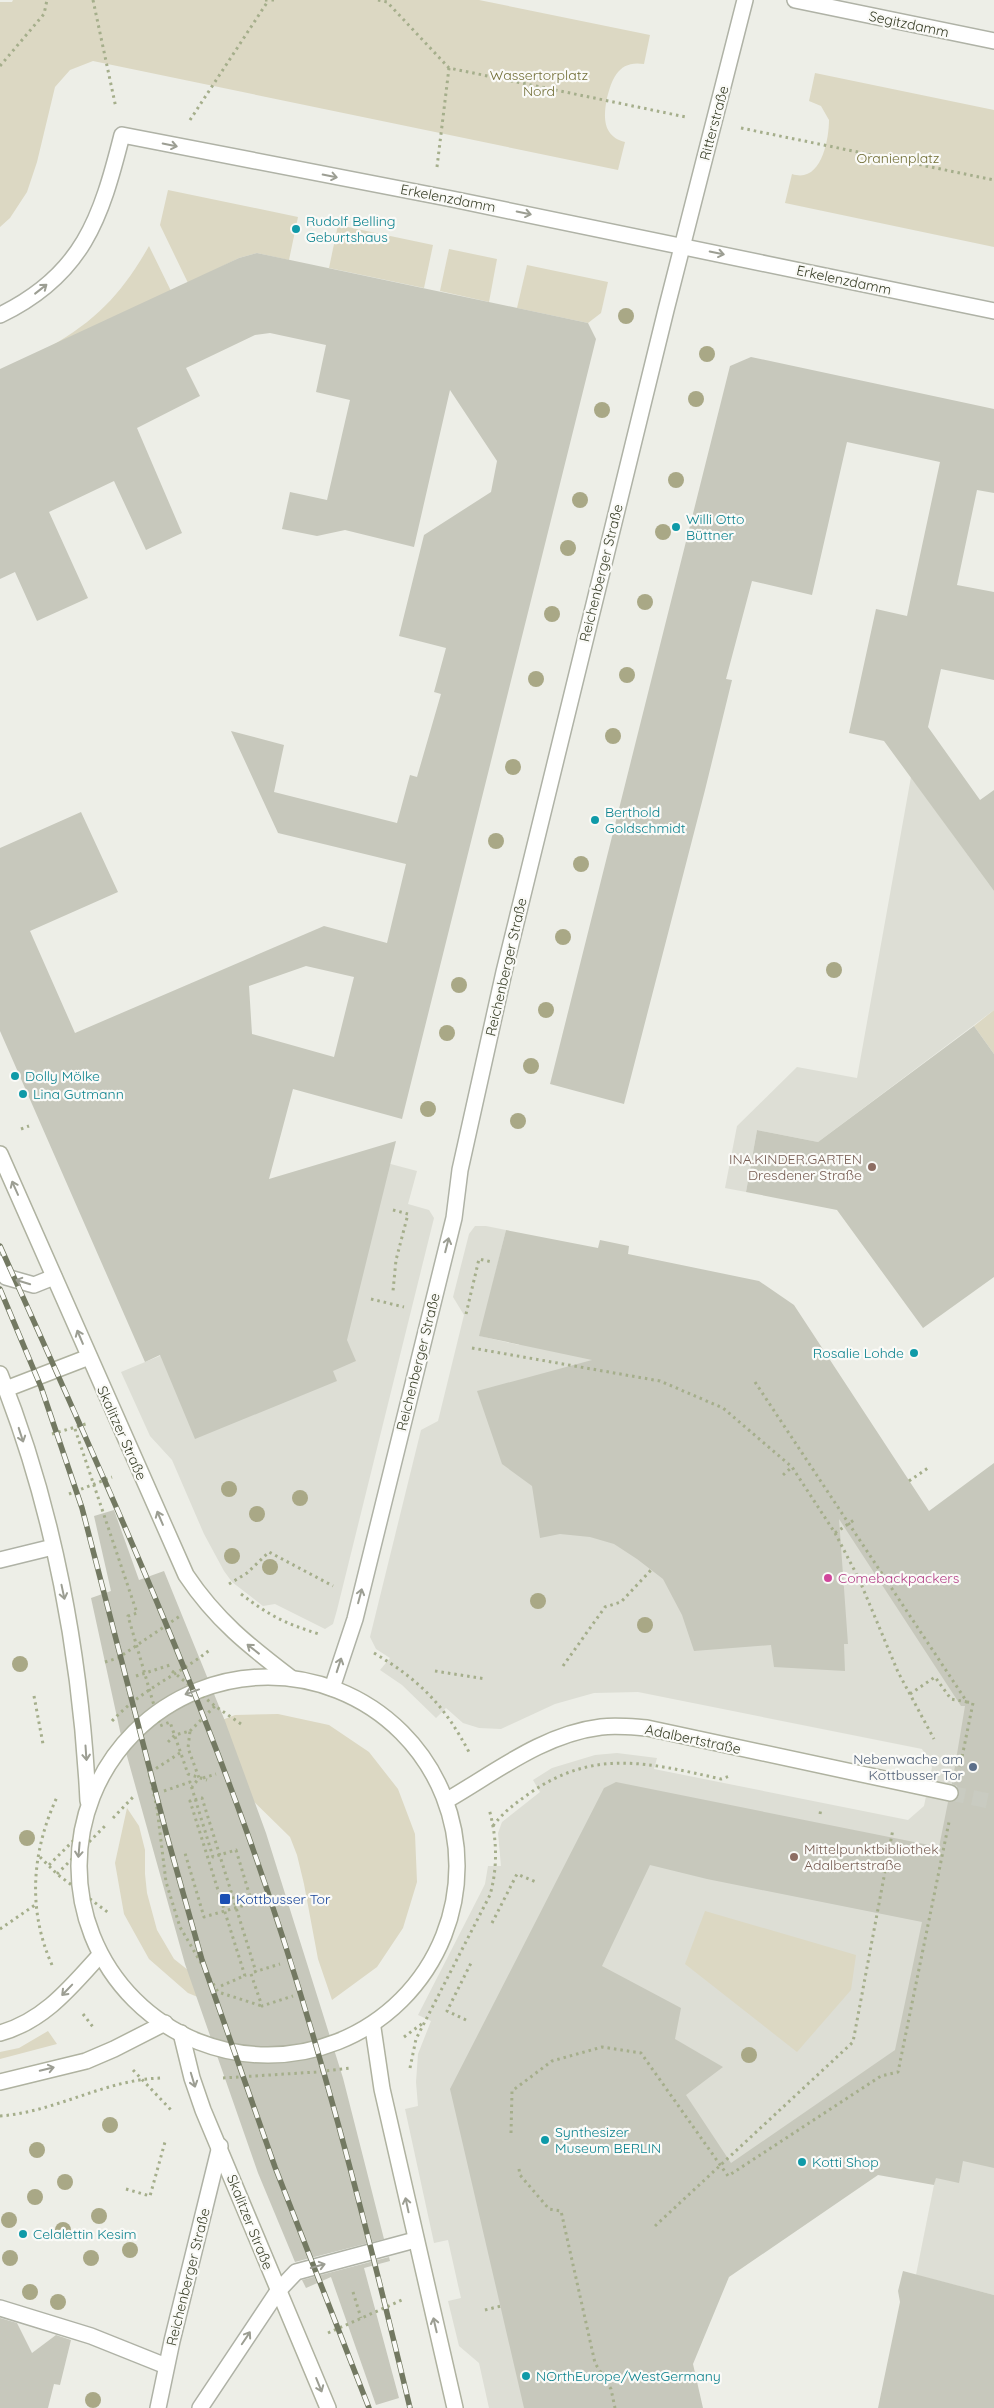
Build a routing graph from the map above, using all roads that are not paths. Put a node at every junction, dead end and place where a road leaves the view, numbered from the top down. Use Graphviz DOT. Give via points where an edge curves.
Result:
graph roads {
  1 [pos="745,0"];
  2 [pos="795,0"];
  3 [pos="994,41"];
  4 [pos="682,246"];
  5 [pos="994,311"];
  6 [pos="0,315"];
  7 [pos="0,1154"];
  8 [pos="0,1263"];
  9 [pos="54,1276"];
  10 [pos="89,1357"];
  11 [pos="0,1374"];
  12 [pos="6,1389"];
  13 [pos="53,1547"];
  14 [pos="0,1560"];
  15 [pos="292,1678"];
  16 [pos="332,1688"];
  17 [pos="950,1793"];
  18 [pos="449,1799"];
  19 [pos="88,1802"];
  20 [pos="100,1955"];
  21 [pos="165,2023"];
  22 [pos="373,2028"];
  23 [pos="0,2033"];
  24 [pos="181,2033"];
  25 [pos="0,2082"];
  26 [pos="220,2146"];
  27 [pos="415,2240"];
  28 [pos="278,2291"];
  29 [pos="0,2308"];
  30 [pos="166,2366"];
  31 [pos="158,2408"];
  32 [pos="200,2408"];
  33 [pos="328,2408"];
  34 [pos="455,2408"];
  1 -- 4 [label="street, Ritterstraße"];
  2 -- 3 [label="street, Segitzdamm"];
  4 -- 5 [label="street, Erkelenzdamm, one-way"];
  6 -- 4 [label="street, Erkelenzdamm, one-way" via="32,296 81,248 107,194 122,135"];
  16 -- 4 [label="street, Reichenberger Straße, one-way" via="359,1601 454,1218 460,1170 504,972"];
  9 -- 7 [label="street, Skalitzer Straße, one-way"];
  9 -- 8 [label="street, one-way" via="34,1285 6,1277"];
  10 -- 9 [label="street, Skalitzer Straße, one-way"];
  10 -- 12 [label="street"];
  15 -- 10 [label="street, Skalitzer Straße, one-way" via="241,1640 203,1601 186,1575"];
  11 -- 12 [label="street"];
  12 -- 13 [label="street, one-way"];
  13 -- 14 [label="street"];
  13 -- 19 [label="street, one-way" via="77,1668"];
  15 -- 16 [label="street"];
  15 -- 19 [label="street, one-way" via="252,1677 224,1681 184,1695 147,1718 132,1732 117,1750"];
  16 -- 18 [label="street" via="385,1716 414,1741 434,1767"];
  17 -- 18 [label="street, Adalbertstraße" via="647,1728 620,1726 586,1730 546,1743"];
  18 -- 22 [label="street" via="455,1864 453,1896 446,1926 419,1981 400,2005"];
  19 -- 20 [label="street, one-way" via="77,1868 88,1926"];
  20 -- 21 [label="street" via="136,2000"];
  20 -- 23 [label="street, one-way" via="50,2008 28,2023"];
  21 -- 24 [label="street"];
  25 -- 21 [label="street, one-way" via="86,2061"];
  22 -- 24 [label="street" via="340,2043 285,2055 220,2049"];
  27 -- 22 [label="street, one-way" via="382,2089"];
  24 -- 26 [label="street, Skalitzer Straße, one-way" via="203,2110"];
  26 -- 28 [label="street, Skalitzer Straße"];
  26 -- 30 [label="street, Reichenberger Straße"];
  28 -- 27 [label="street, one-way" via="296,2272"];
  34 -- 27 [label="street, one-way"];
  32 -- 28 [label="street, one-way"];
  28 -- 33 [label="street, Skalitzer Straße, one-way"];
  29 -- 30 [label="street" via="91,2336"];
  30 -- 31 [label="street, Reichenberger Straße"];
}
